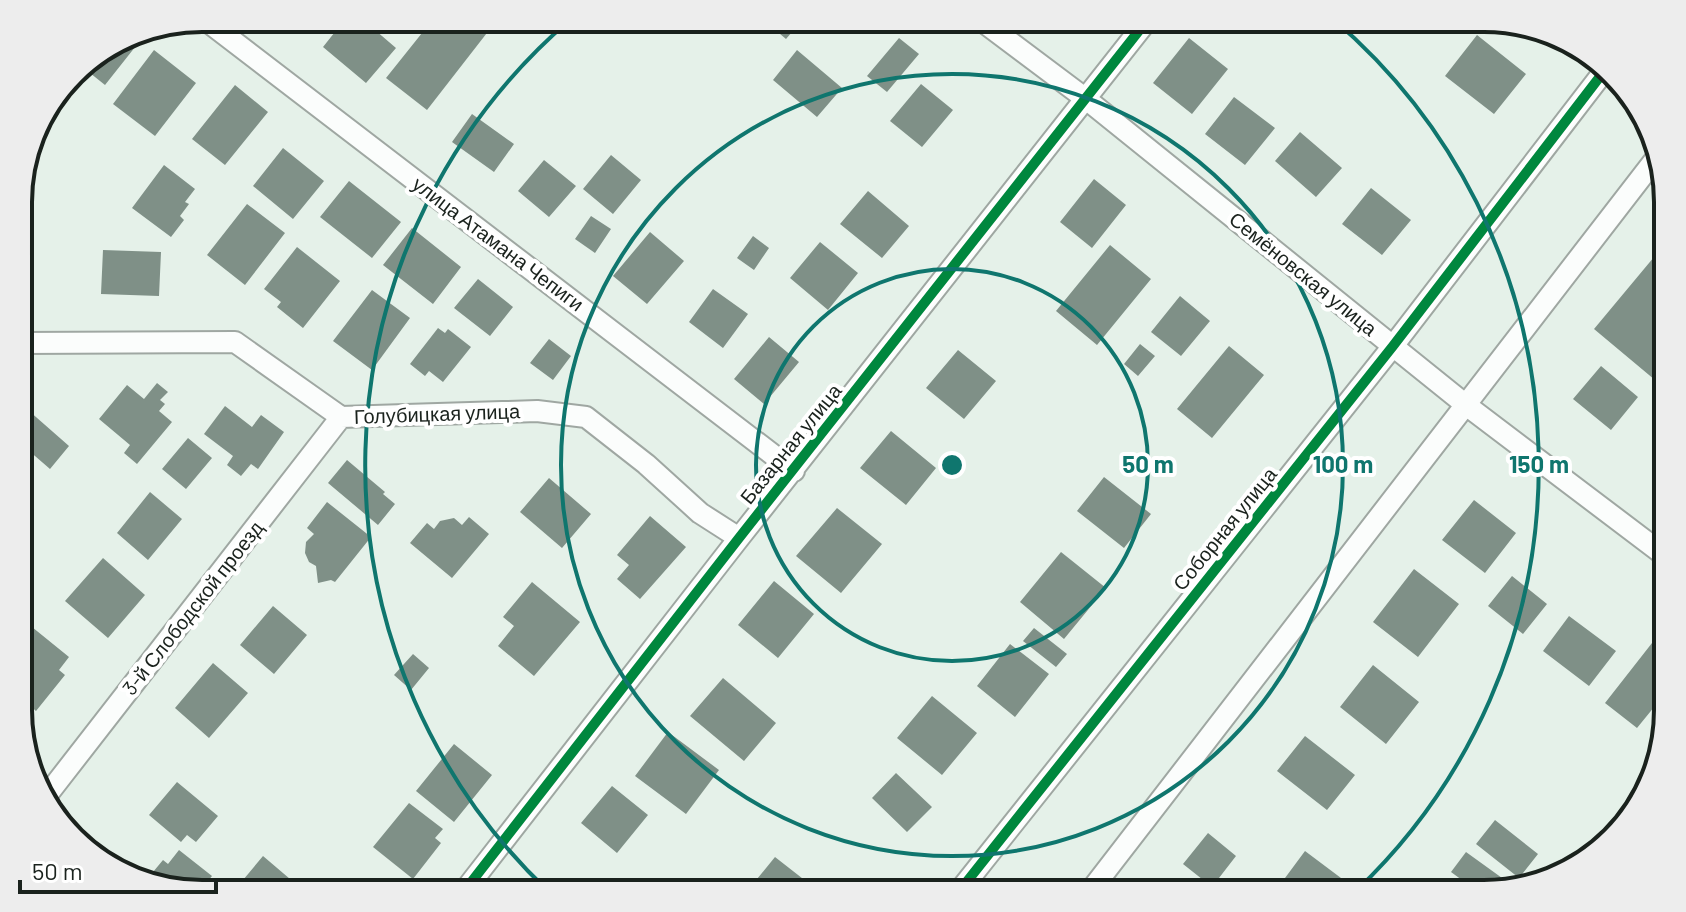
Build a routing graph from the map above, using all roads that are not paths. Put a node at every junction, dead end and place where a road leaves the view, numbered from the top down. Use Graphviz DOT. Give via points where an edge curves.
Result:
graph roads {
  1 [pos="221,32"];
  2 [pos="997,32"];
  3 [pos="1138,32"];
  4 [pos="1599,78"];
  5 [pos="1086,99"];
  6 [pos="1650,166"];
  7 [pos="32,343"];
  8 [pos="1393,346"];
  9 [pos="1466,405"];
  10 [pos="341,417"];
  11 [pos="794,471"];
  12 [pos="739,538"];
  13 [pos="1654,547"];
  14 [pos="52,789"];
  15 [pos="473,880"];
  16 [pos="968,880"];
  17 [pos="1099,880"];
  1 -- 11 [label="street, улица Атамана Чепиги"];
  2 -- 5 [label="street, Семёновская улица"];
  3 -- 5 [label="street, Базарная улица"];
  4 -- 8 [label="street, Соборная улица"];
  5 -- 8 [label="street, Семёновская улица"];
  5 -- 11 [label="street, Базарная улица"];
  6 -- 9 [label="street"];
  7 -- 10 [label="street, Голубицкая улица" via="235,342"];
  8 -- 9 [label="street, Семёновская улица"];
  8 -- 16 [label="street, Соборная улица"];
  9 -- 13 [label="street, Семёновская улица"];
  9 -- 17 [label="street"];
  10 -- 12 [label="street, Голубицкая улица" via="537,411 586,417 700,513"];
  10 -- 14 [label="street, 3-й Слободской проезд"];
  11 -- 12 [label="street, Базарная улица"];
  12 -- 15 [label="street, Базарная улица"];
}
